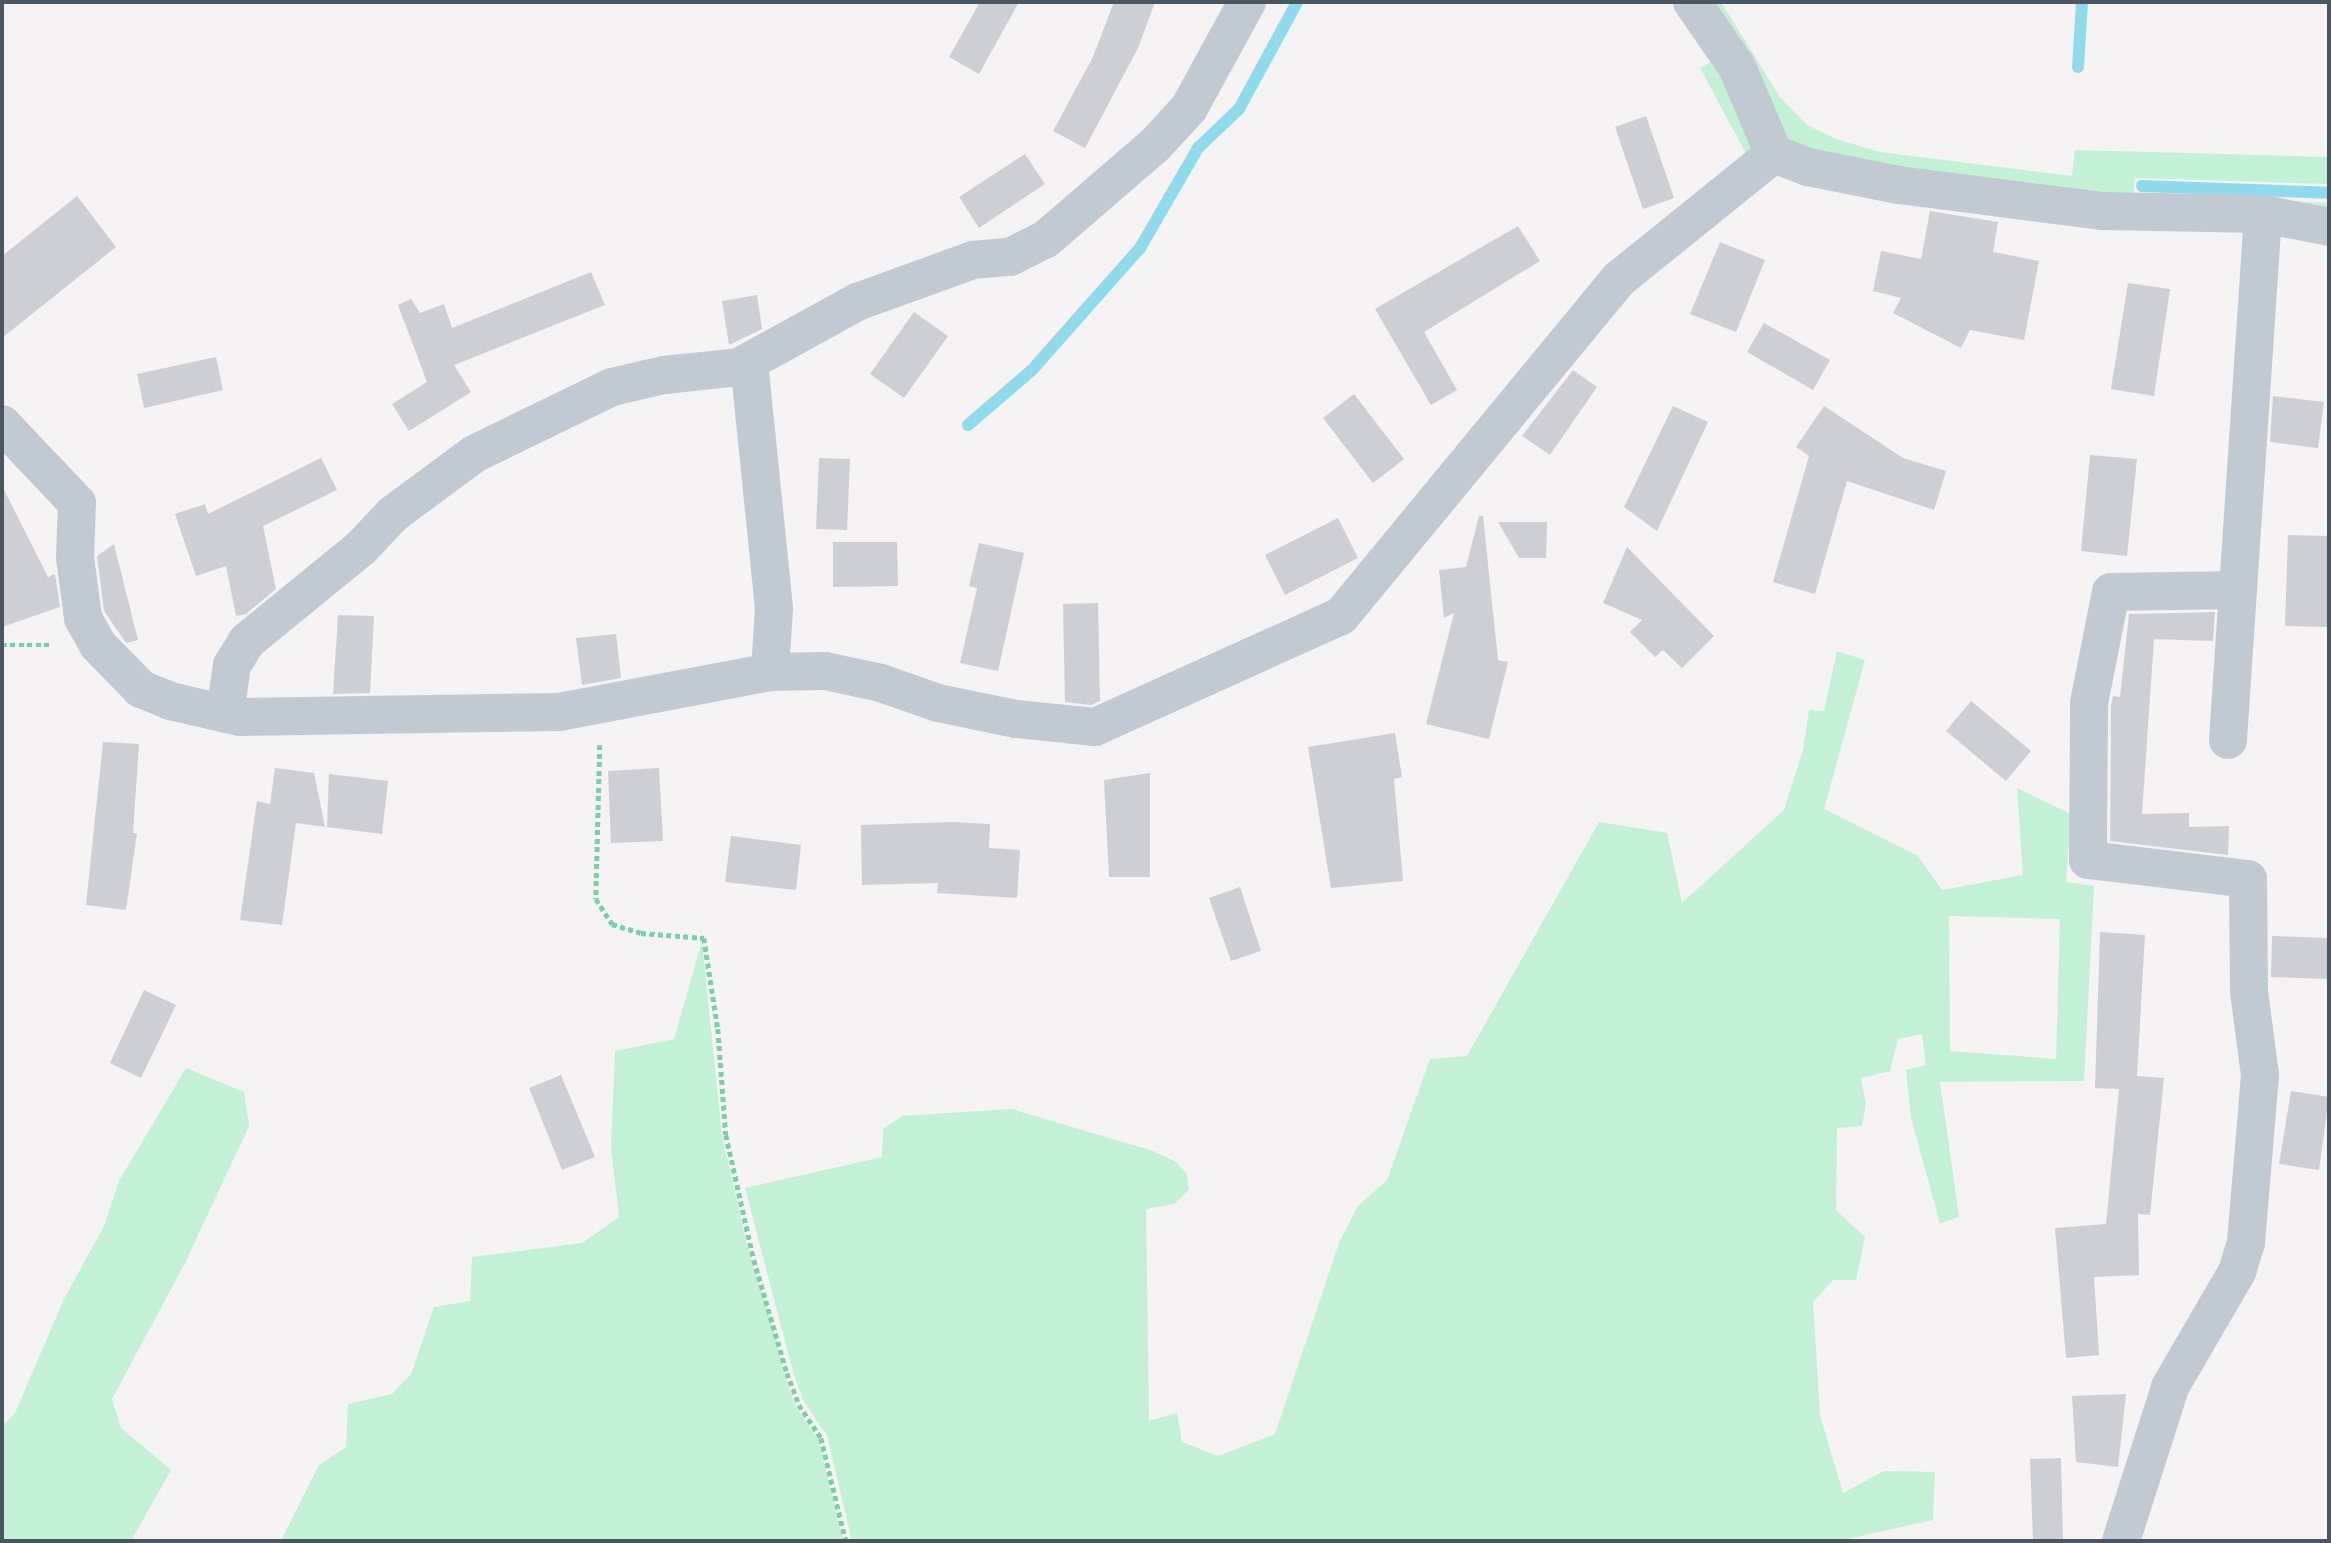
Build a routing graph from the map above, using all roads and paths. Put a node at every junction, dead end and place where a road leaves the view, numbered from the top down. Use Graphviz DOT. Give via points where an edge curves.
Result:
graph roads {
  1 [pos="1247,2"];
  2 [pos="1692,2"];
  3 [pos="1774,154"];
  4 [pos="2263,214"];
  5 [pos="2329,227"];
  6 [pos="749,362"];
  7 [pos="2,424"];
  8 [pos="2237,590"];
  9 [pos="770,673"];
  10 [pos="601,705"];
  11 [pos="225,714"];
  12 [pos="2228,740"];
  13 [pos="846,1541"];
  14 [pos="2121,1541"];
  1 -- 6 [label="street" via="1189,108 1155,145 1046,239 1010,257 974,260 857,302"];
  2 -- 3 [label="street" via="1742,77"];
  3 -- 4 [label="street" via="1808,167 1899,185 2076,207"];
  3 -- 9 [label="street" via="1619,279 1341,615 1095,727 1016,719 938,703 825,671"];
  4 -- 5 [label="street"];
  4 -- 8 [label="street"];
  6 -- 9 [label="street" via="774,608"];
  6 -- 11 [label="street" via="612,387 474,454 393,514 361,548 247,641 232,665"];
  7 -- 11 [label="street" via="77,503 75,556 83,618 98,645 141,689"];
  8 -- 12 [label="street"];
  8 -- 14 [label="street" via="2111,592 2090,703 2088,860 2248,879 2249,991 2260,1075 2246,1242 2205,1331 2169,1387"];
  9 -- 10 [label="street"];
  10 -- 11 [label="street" via="559,712"];
  10 -- 13 [label="path" via="596,898 612,924 641,933 704,938 726,1135 754,1259 787,1373 799,1405 821,1438"];
}
